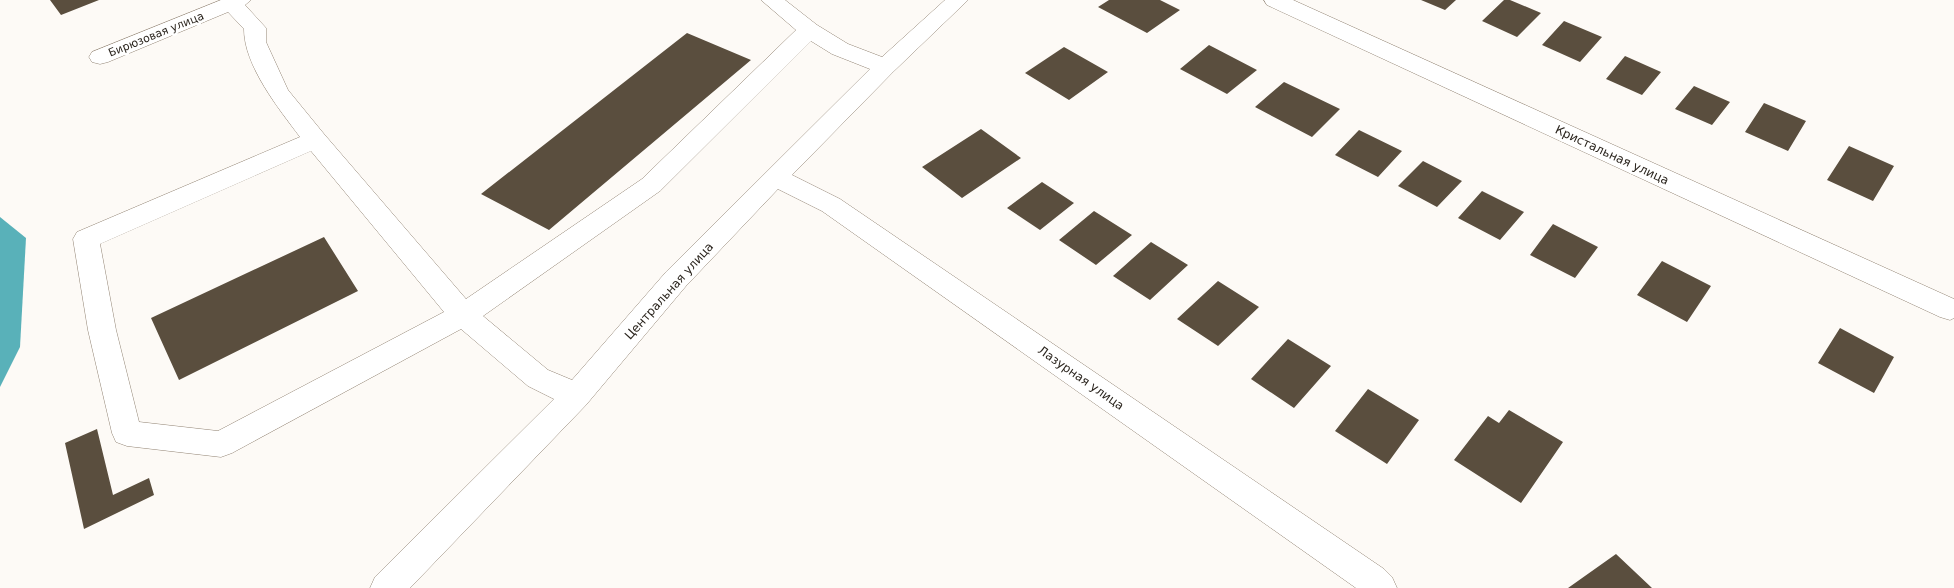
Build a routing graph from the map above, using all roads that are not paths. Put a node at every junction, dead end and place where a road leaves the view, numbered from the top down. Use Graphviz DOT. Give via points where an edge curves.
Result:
graph roads {
  1 [pos="803,0"];
  2 [pos="957,0"];
  3 [pos="1275,0"];
  4 [pos="236,2"];
  5 [pos="778,5"];
  6 [pos="809,30"];
  7 [pos="100,58"];
  8 [pos="885,67"];
  9 [pos="314,140"];
  10 [pos="775,177"];
  11 [pos="1950,309"];
  12 [pos="463,315"];
  13 [pos="576,396"];
  14 [pos="1371,585"];
  15 [pos="387,588"];
  1 -- 5 [label="street"];
  2 -- 8 [label="street, Центральная улица"];
  3 -- 11 [label="street, Кристальная улица"];
  4 -- 7 [label="street, Бирюзовая улица"];
  4 -- 9 [label="street" via="255,28 255,42 278,92"];
  5 -- 6 [label="street"];
  6 -- 8 [label="street" via="840,49"];
  6 -- 12 [label="street" via="651,185"];
  8 -- 10 [label="street, Центральная улица"];
  9 -- 12 [label="street"];
  9 -- 12 [label="street" via="86,239 102,330 127,433 221,444"];
  10 -- 13 [label="street, Центральная улица" via="676,279"];
  10 -- 14 [label="street, Лазурная улица" via="831,205"];
  12 -- 13 [label="street" via="538,378"];
  13 -- 15 [label="street, Центральная улица"];
}
